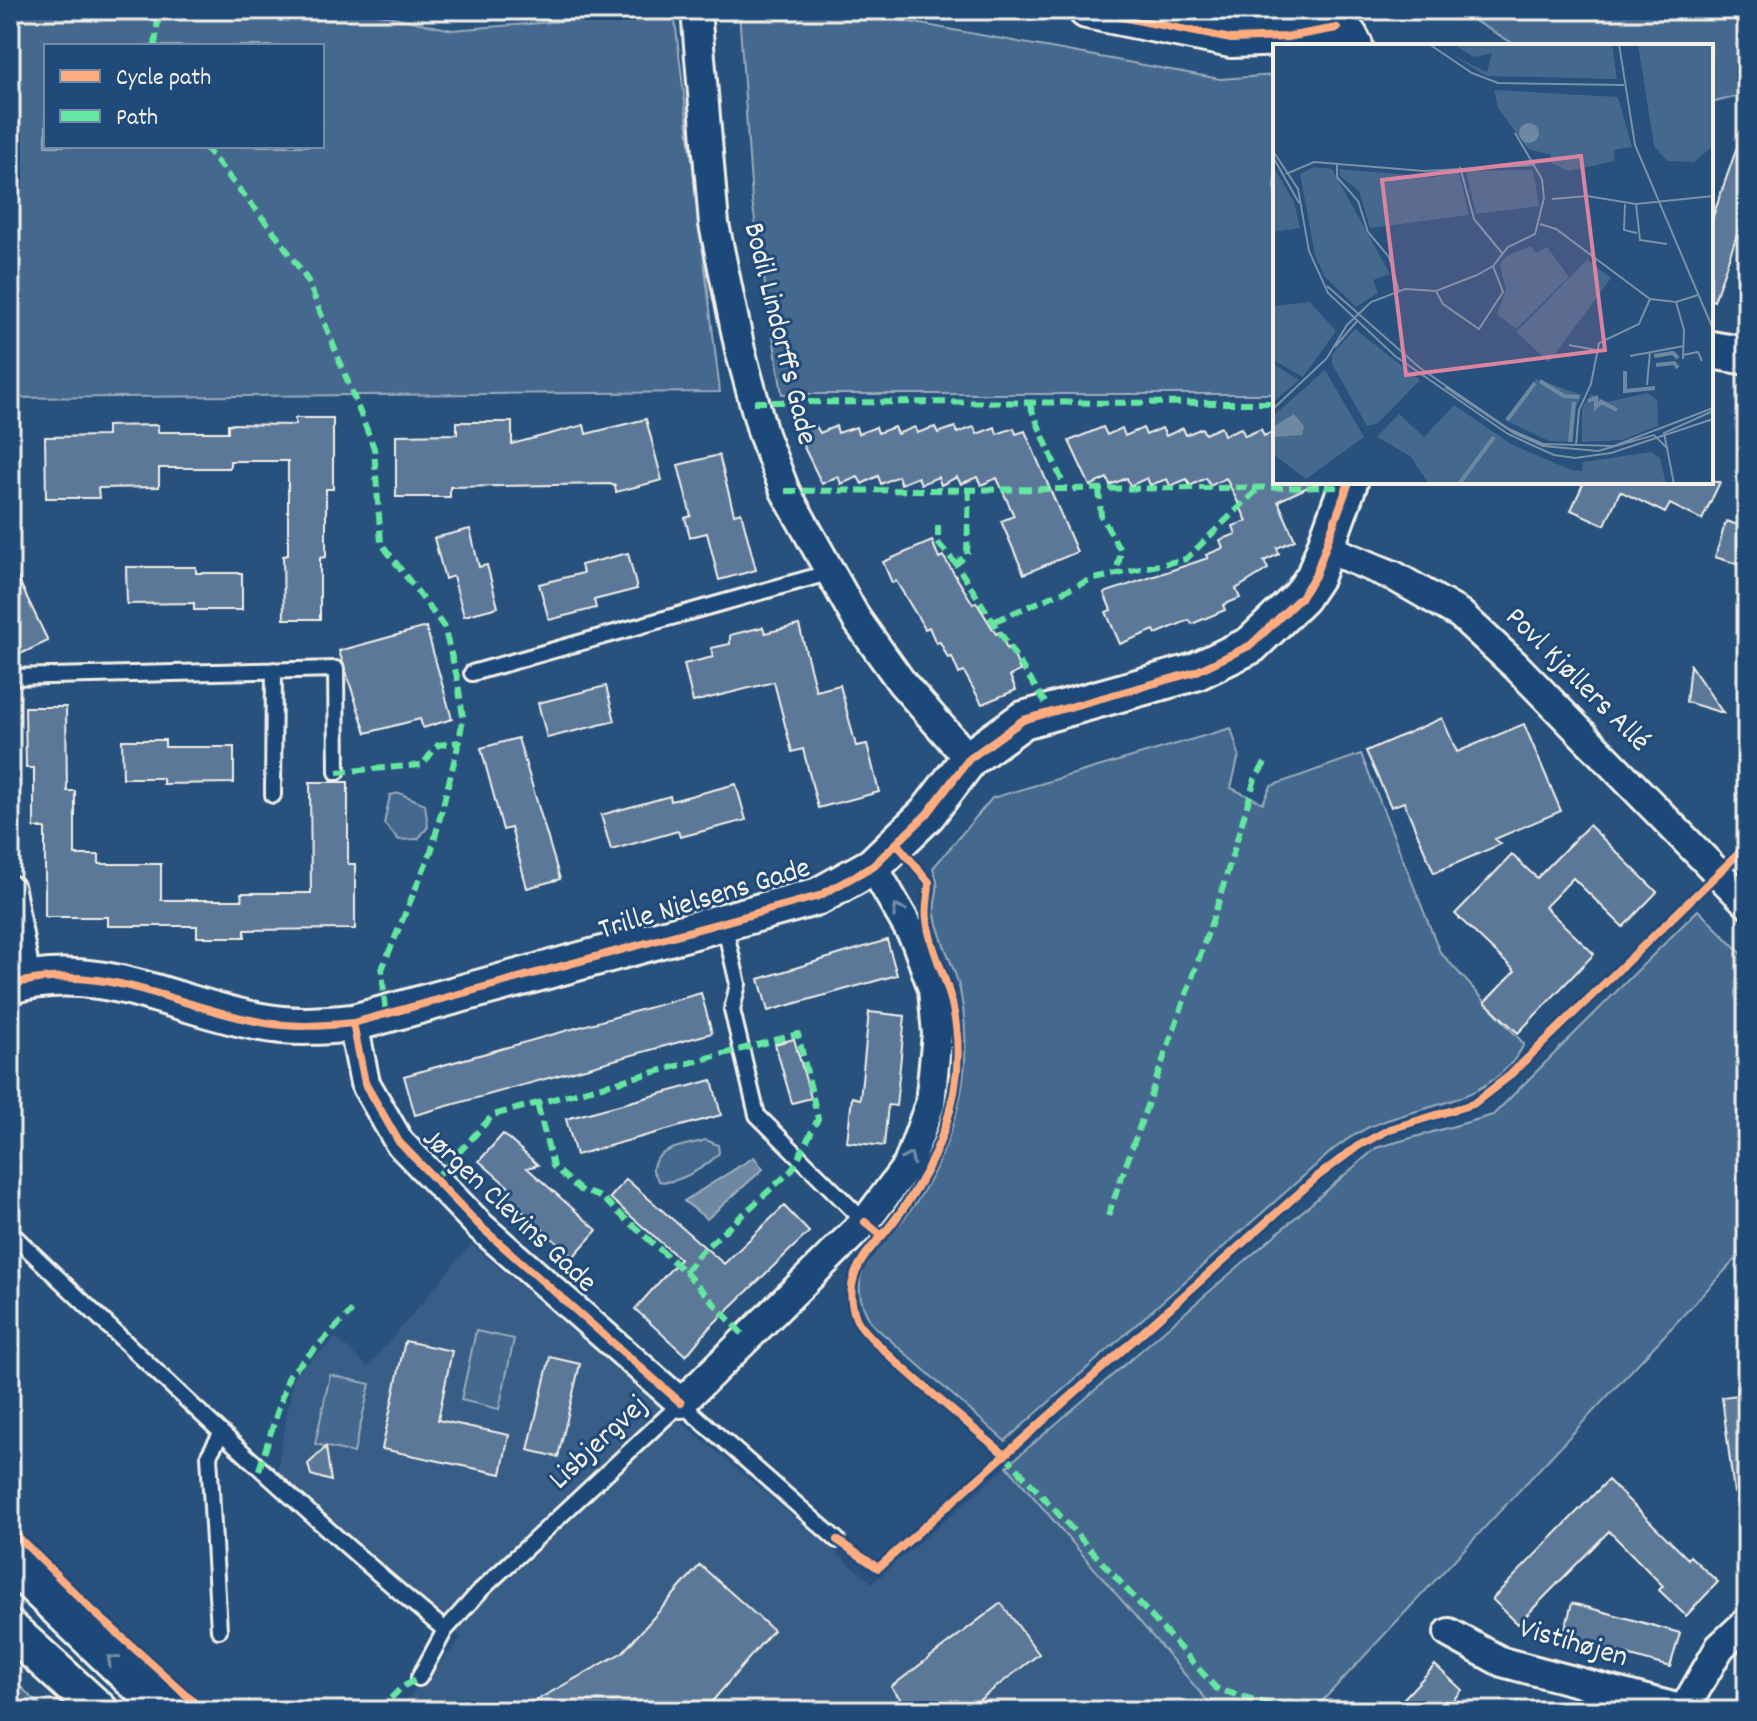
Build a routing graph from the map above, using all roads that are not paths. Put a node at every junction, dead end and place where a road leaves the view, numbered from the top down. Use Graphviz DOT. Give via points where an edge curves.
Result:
graph roads {
  1 [pos="696,10"];
  2 [pos="1087,10"];
  3 [pos="1341,28"];
  4 [pos="1713,350"];
  5 [pos="1747,356"];
  6 [pos="1348,484"];
  7 [pos="1328,549"];
  8 [pos="828,573"];
  9 [pos="274,670"];
  10 [pos="472,673"];
  11 [pos="10,677"];
  12 [pos="969,759"];
  13 [pos="337,772"];
  14 [pos="273,795"];
  15 [pos="873,866"];
  16 [pos="10,890"];
  17 [pos="1747,903"];
  18 [pos="724,924"];
  19 [pos="18,982"];
  20 [pos="353,1023"];
  21 [pos="865,1222"];
  22 [pos="10,1232"];
  23 [pos="681,1403"];
  24 [pos="221,1434"];
  25 [pos="837,1540"];
  26 [pos="10,1562"];
  27 [pos="1747,1622"];
  28 [pos="10,1629"];
  29 [pos="219,1630"];
  30 [pos="445,1630"];
  31 [pos="1449,1633"];
  32 [pos="419,1678"];
  33 [pos="100,1711"];
  34 [pos="171,1711"];
  35 [pos="1684,1711"];
  1 -- 8 [label="street, Bodil Lindorffs Gade" via="714,224 740,350 785,491"];
  2 -- 3 [label="street" via="1231,39"];
  4 -- 5 [label="street"];
  6 -- 7 [label="street, Trille Nielsens Gade"];
  7 -- 12 [label="street, Trille Nielsens Gade" via="1301,597 1251,645 1195,672 1023,720"];
  7 -- 17 [label="street, Povl Kjøllers Allé" via="1394,576 1460,614"];
  8 -- 10 [label="lane"];
  8 -- 12 [label="street, Bodil Lindorffs Gade" via="902,683"];
  9 -- 11 [label="lane"];
  9 -- 13 [label="lane" via="336,669"];
  9 -- 14 [label="lane"];
  12 -- 15 [label="street, Trille Nielsens Gade" via="927,814"];
  15 -- 18 [label="street, Trille Nielsens Gade" via="819,896"];
  21 -- 15 [label="street, one-way" via="908,1165 930,1104 937,1034 933,989 916,941"];
  16 -- 19 [label="street"];
  18 -- 20 [label="street, Trille Nielsens Gade"];
  18 -- 21 [label="lane" via="738,984 732,1010 757,1115"];
  19 -- 20 [label="street, Trille Nielsens Gade" via="83,977 136,985 261,1022 307,1027"];
  20 -- 23 [label="street, Jørgen Clevins Gade" via="359,1064 376,1109 399,1142 481,1227"];
  21 -- 23 [label="street"];
  22 -- 24 [label="lane"];
  23 -- 25 [label="lane, Lisbjergvej"];
  23 -- 30 [label="lane, Lisbjergvej"];
  24 -- 29 [label="lane" via="209,1455"];
  24 -- 30 [label="lane" via="330,1535"];
  34 -- 26 [label="street, one-way"];
  27 -- 35 [label="street, Vistihøjen" via="1720,1647"];
  28 -- 33 [label="street"];
  30 -- 32 [label="lane, Lisbjergvej"];
  31 -- 35 [label="street, Vistihøjen" via="1502,1662"];
}
